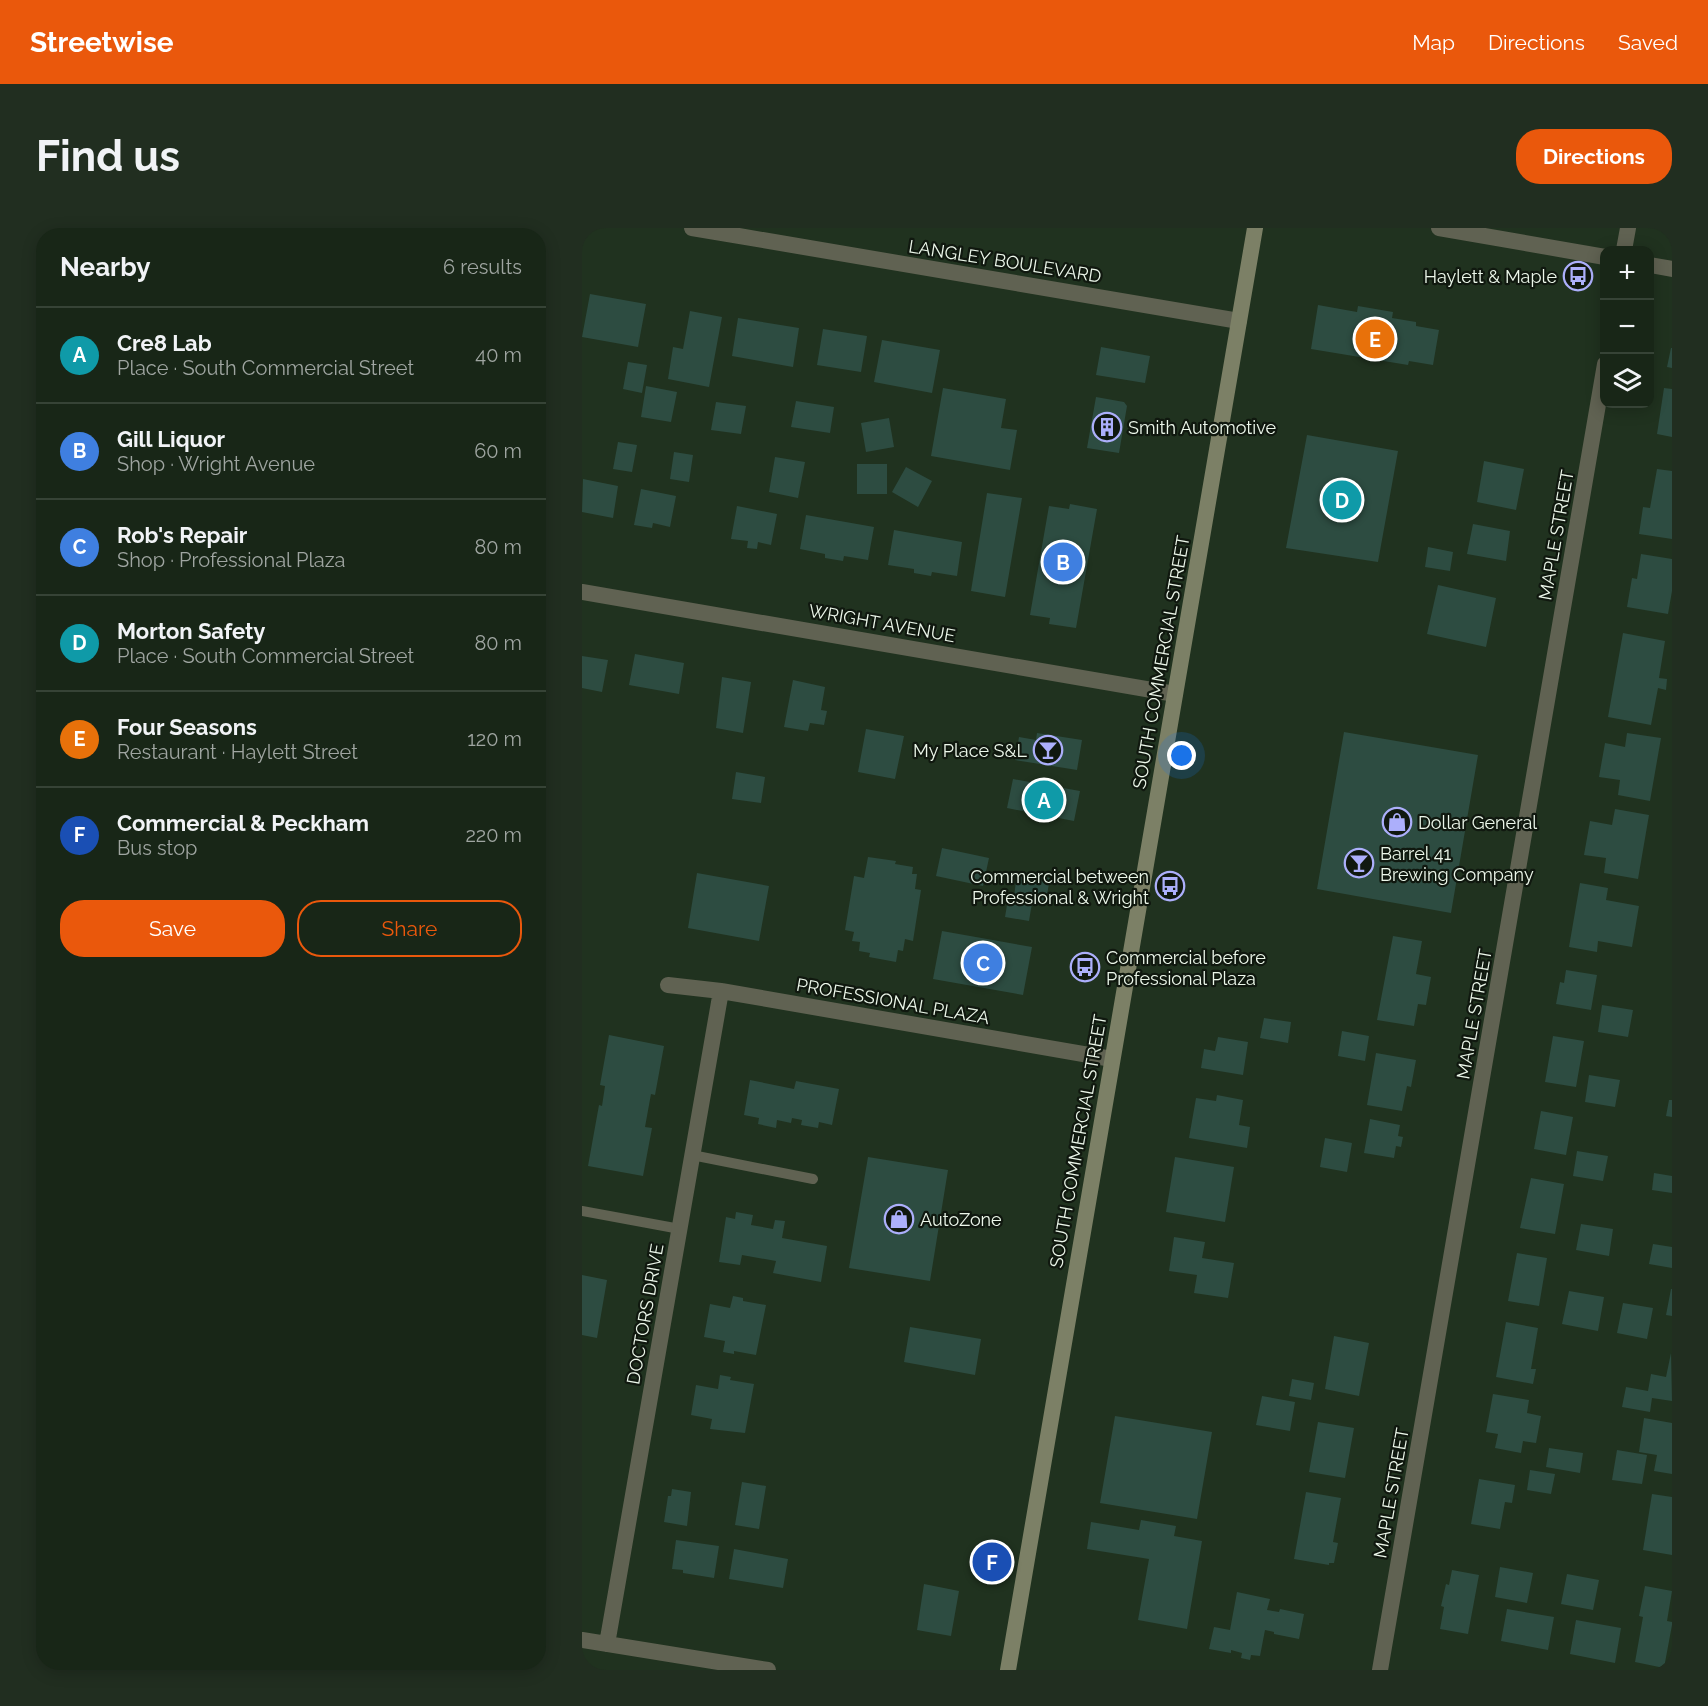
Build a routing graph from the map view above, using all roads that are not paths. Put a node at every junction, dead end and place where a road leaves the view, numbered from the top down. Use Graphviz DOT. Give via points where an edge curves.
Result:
graph roads {
  1 [pos="693,228"];
  2 [pos="1255,228"];
  3 [pos="1439,228"];
  4 [pos="1628,228"];
  5 [pos="1625,246"];
  6 [pos="1600,256"];
  7 [pos="1654,266"];
  8 [pos="1672,269"];
  9 [pos="1239,321"];
  10 [pos="1600,393"];
  11 [pos="582,592"];
  12 [pos="1175,694"];
  13 [pos="668,985"];
  14 [pos="721,991"];
  15 [pos="1112,1059"];
  16 [pos="692,1155"];
  17 [pos="813,1179"];
  18 [pos="582,1211"];
  19 [pos="680,1229"];
  20 [pos="582,1640"];
  21 [pos="608,1644"];
  22 [pos="768,1670"];
  23 [pos="1008,1670"];
  24 [pos="1380,1670"];
  1 -- 9 [label="street, LANGLEY BOULEVARD"];
  2 -- 9 [label="main road, SOUTH COMMERCIAL STREET"];
  3 -- 6 [label="street"];
  4 -- 5 [label="street"];
  7 -- 8 [label="street"];
  9 -- 12 [label="main road, SOUTH COMMERCIAL STREET"];
  10 -- 24 [label="street, MAPLE STREET"];
  11 -- 12 [label="street, WRIGHT AVENUE"];
  12 -- 15 [label="main road, SOUTH COMMERCIAL STREET"];
  13 -- 14 [label="street, PROFESSIONAL PLAZA"];
  14 -- 15 [label="street, PROFESSIONAL PLAZA"];
  14 -- 16 [label="street, DOCTORS DRIVE"];
  15 -- 23 [label="main road, SOUTH COMMERCIAL STREET"];
  16 -- 17 [label="lane"];
  16 -- 19 [label="street, DOCTORS DRIVE"];
  18 -- 19 [label="lane"];
  19 -- 21 [label="street, DOCTORS DRIVE"];
  20 -- 21 [label="street"];
  21 -- 22 [label="street"];
}
